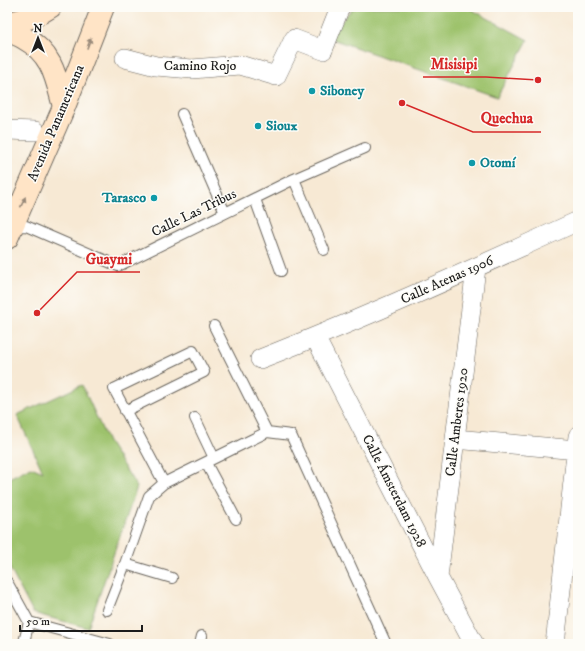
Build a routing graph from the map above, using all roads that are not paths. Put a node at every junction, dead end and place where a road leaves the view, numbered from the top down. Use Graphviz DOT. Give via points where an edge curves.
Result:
graph roads {
  1 [pos="50,7"];
  2 [pos="102,7"];
  3 [pos="340,7"];
  4 [pos="7,23"];
  5 [pos="7,30"];
  6 [pos="125,58"];
  7 [pos="64,107"];
  8 [pos="182,114"];
  9 [pos="7,130"];
  10 [pos="35,131"];
  11 [pos="365,148"];
  12 [pos="294,179"];
  13 [pos="255,199"];
  14 [pos="225,213"];
  15 [pos="578,221"];
  16 [pos="9,230"];
  17 [pos="324,250"];
  18 [pos="476,268"];
  19 [pos="281,271"];
  20 [pos="214,326"];
  21 [pos="314,337"];
  22 [pos="260,359"];
  23 [pos="125,411"];
  24 [pos="195,418"];
  25 [pos="267,432"];
  26 [pos="455,439"];
  27 [pos="577,443"];
  28 [pos="210,460"];
  29 [pos="164,484"];
  30 [pos="236,519"];
  31 [pos="572,549"];
  32 [pos="125,564"];
  33 [pos="438,577"];
  34 [pos="172,578"];
  35 [pos="7,582"];
  36 [pos="107,610"];
  37 [pos="29,622"];
  38 [pos="23,643"];
  39 [pos="110,644"];
  40 [pos="386,644"];
  41 [pos="474,644"];
  42 [pos="555,644"];
  1 -- 4 [label="street" via="33,17"];
  7 -- 2 [label="street, Avenida Panamericana, one-way"];
  3 -- 6 [label="street, Camino Rojo" via="323,50 294,39 276,76 240,65 192,69 156,66"];
  5 -- 7 [label="street" via="24,38 39,49 48,60 55,74"];
  16 -- 7 [label="street, Avenida Panamericana, one-way"];
  8 -- 14 [label="lane"];
  9 -- 10 [label="street"];
  11 -- 12 [label="lane, Calle Las Tribus"];
  12 -- 13 [label="lane, Calle Las Tribus"];
  12 -- 17 [label="lane"];
  13 -- 14 [label="lane, Calle Las Tribus"];
  13 -- 19 [label="lane"];
  14 -- 16 [label="lane, Calle Las Tribus" via="118,266 26,226"];
  15 -- 18 [label="street, Calle Atenas 1906"];
  18 -- 21 [label="street, Calle Atenas 1906"];
  18 -- 26 [label="street, Calle Amberes 1920"];
  20 -- 25 [label="lane"];
  21 -- 22 [label="street, Calle Atenas 1906"];
  21 -- 33 [label="street, Calle Ámsterdam 1928"];
  23 -- 23 [label="lane" via="114,389 193,351 204,372"];
  23 -- 29 [label="lane"];
  24 -- 28 [label="lane"];
  25 -- 28 [label="lane"];
  25 -- 40 [label="lane" via="291,435"];
  26 -- 27 [label="street"];
  26 -- 33 [label="street, Calle Amberes 1920"];
  27 -- 31 [label="street"];
  28 -- 29 [label="lane"];
  28 -- 30 [label="lane"];
  29 -- 32 [label="lane" via="149,496"];
  31 -- 42 [label="street"];
  32 -- 34 [label="lane"];
  32 -- 36 [label="lane"];
  33 -- 41 [label="street, Calle Ámsterdam 1928"];
  35 -- 37 [label="lane"];
  37 -- 38 [label="lane"];
  37 -- 39 [label="lane"];
}
